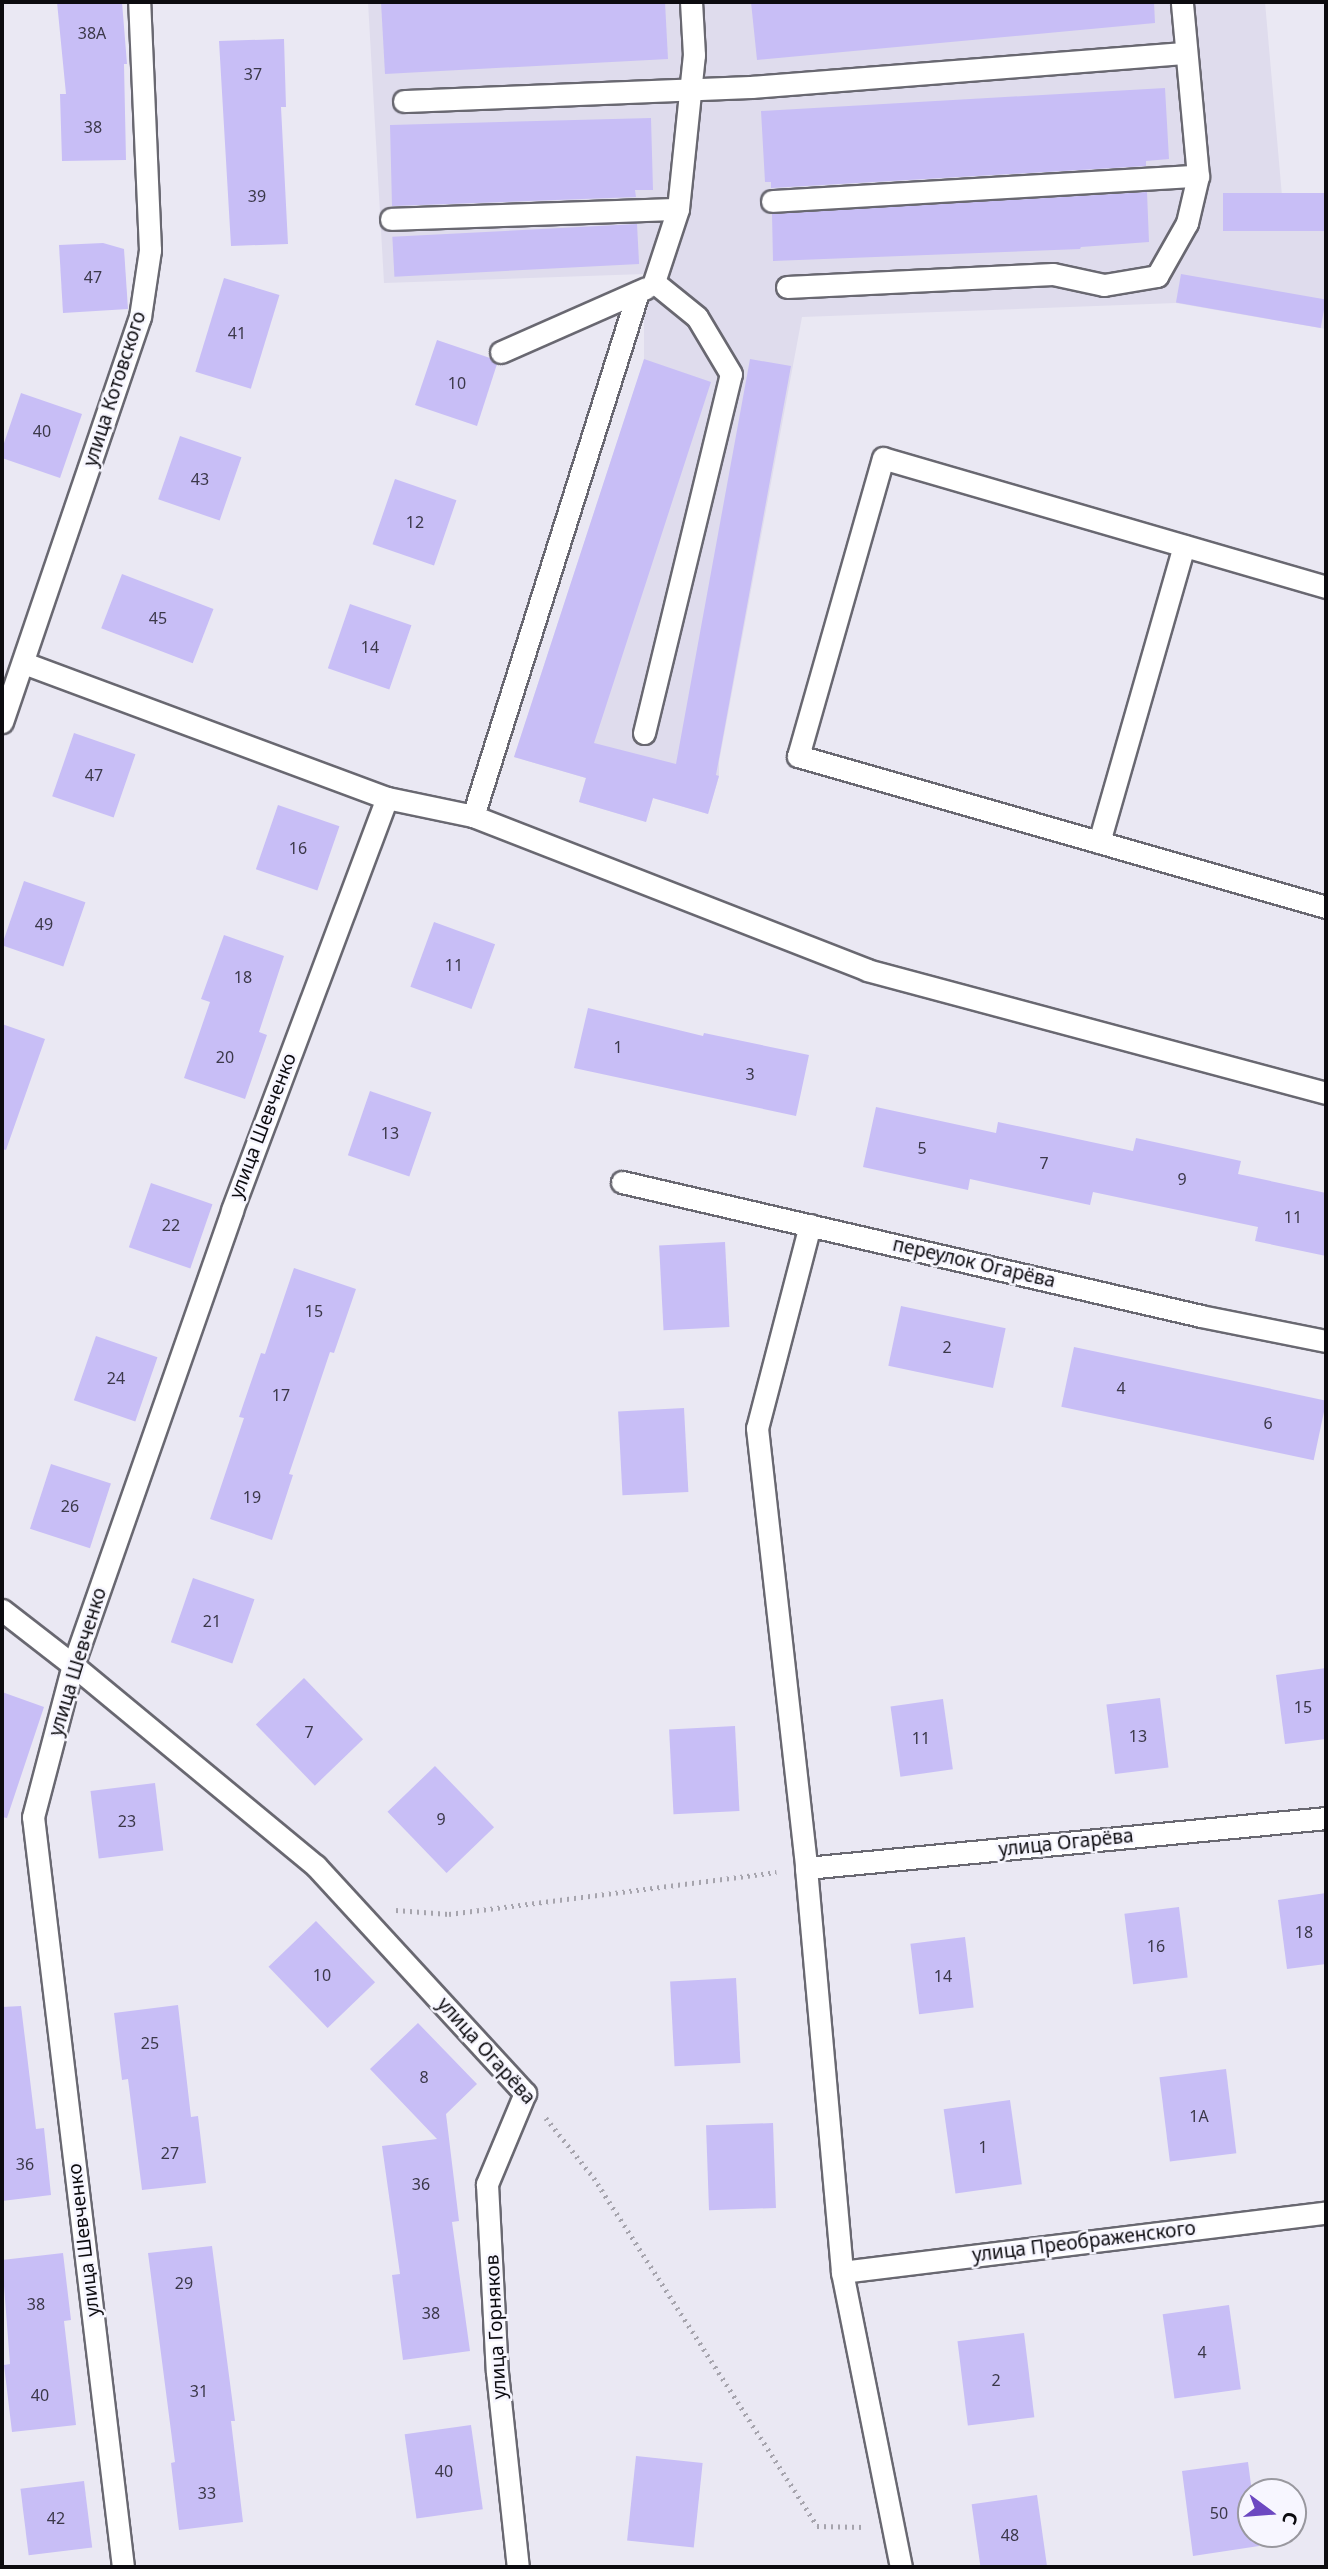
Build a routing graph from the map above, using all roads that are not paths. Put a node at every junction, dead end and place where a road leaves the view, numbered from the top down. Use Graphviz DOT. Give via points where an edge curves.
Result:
graph roads {
  1 [pos="139,2"];
  2 [pos="691,2"];
  3 [pos="1182,2"];
  4 [pos="1186,53"];
  5 [pos="691,90"];
  6 [pos="404,101"];
  7 [pos="1198,176"];
  8 [pos="772,201"];
  9 [pos="678,209"];
  10 [pos="391,219"];
  11 [pos="646,287"];
  12 [pos="786,288"];
  13 [pos="501,352"];
  14 [pos="1184,545"];
  15 [pos="1326,587"];
  16 [pos="24,663"];
  17 [pos="2,722"];
  18 [pos="645,733"];
  19 [pos="387,798"];
  20 [pos="473,816"];
  21 [pos="1099,842"];
  22 [pos="1326,907"];
  23 [pos="1326,1093"];
  24 [pos="622,1182"];
  25 [pos="810,1226"];
  26 [pos="1326,1341"];
  27 [pos="2,1610"];
  28 [pos="74,1665"];
  29 [pos="1326,1818"];
  30 [pos="806,1868"];
  31 [pos="525,2093"];
  32 [pos="1326,2213"];
  33 [pos="842,2272"];
  34 [pos="123,2567"];
  35 [pos="518,2567"];
  36 [pos="901,2567"];
  1 -- 16 [label="lane, улица Котовского" via="150,250 140,317"];
  2 -- 5 [label="lane"];
  3 -- 4 [label="lane"];
  4 -- 5 [label="lane"];
  4 -- 7 [label="lane"];
  5 -- 6 [label="lane"];
  5 -- 9 [label="lane"];
  7 -- 8 [label="lane"];
  7 -- 12 [label="lane" via="1187,223 1157,276 1104,285 1053,274"];
  9 -- 10 [label="lane"];
  9 -- 11 [label="lane"];
  11 -- 13 [label="lane"];
  11 -- 18 [label="lane" via="697,317 731,374"];
  11 -- 20 [label="lane"];
  14 -- 15 [label="lane"];
  14 -- 21 [label="lane"];
  14 -- 21 [label="lane" via="883,458 798,756"];
  16 -- 17 [label="lane, улица Котовского"];
  16 -- 19 [label="lane"];
  19 -- 20 [label="lane"];
  19 -- 28 [label="lane, улица Шевченко" via="232,1210"];
  20 -- 23 [label="lane" via="867,970"];
  21 -- 22 [label="lane"];
  24 -- 25 [label="lane, переулок Огарёва"];
  25 -- 26 [label="lane, переулок Огарёва"];
  25 -- 30 [label="lane" via="757,1428"];
  27 -- 28 [label="lane, улица Огарёва"];
  28 -- 31 [label="lane, улица Огарёва" via="316,1866"];
  28 -- 34 [label="lane, улица Шевченко" via="33,1817"];
  29 -- 30 [label="lane, улица Огарёва"];
  30 -- 33 [label="lane"];
  31 -- 35 [label="lane, улица Горняков" via="488,2184 497,2372"];
  32 -- 33 [label="lane, улица Преображенского"];
  33 -- 36 [label="lane"];
}
